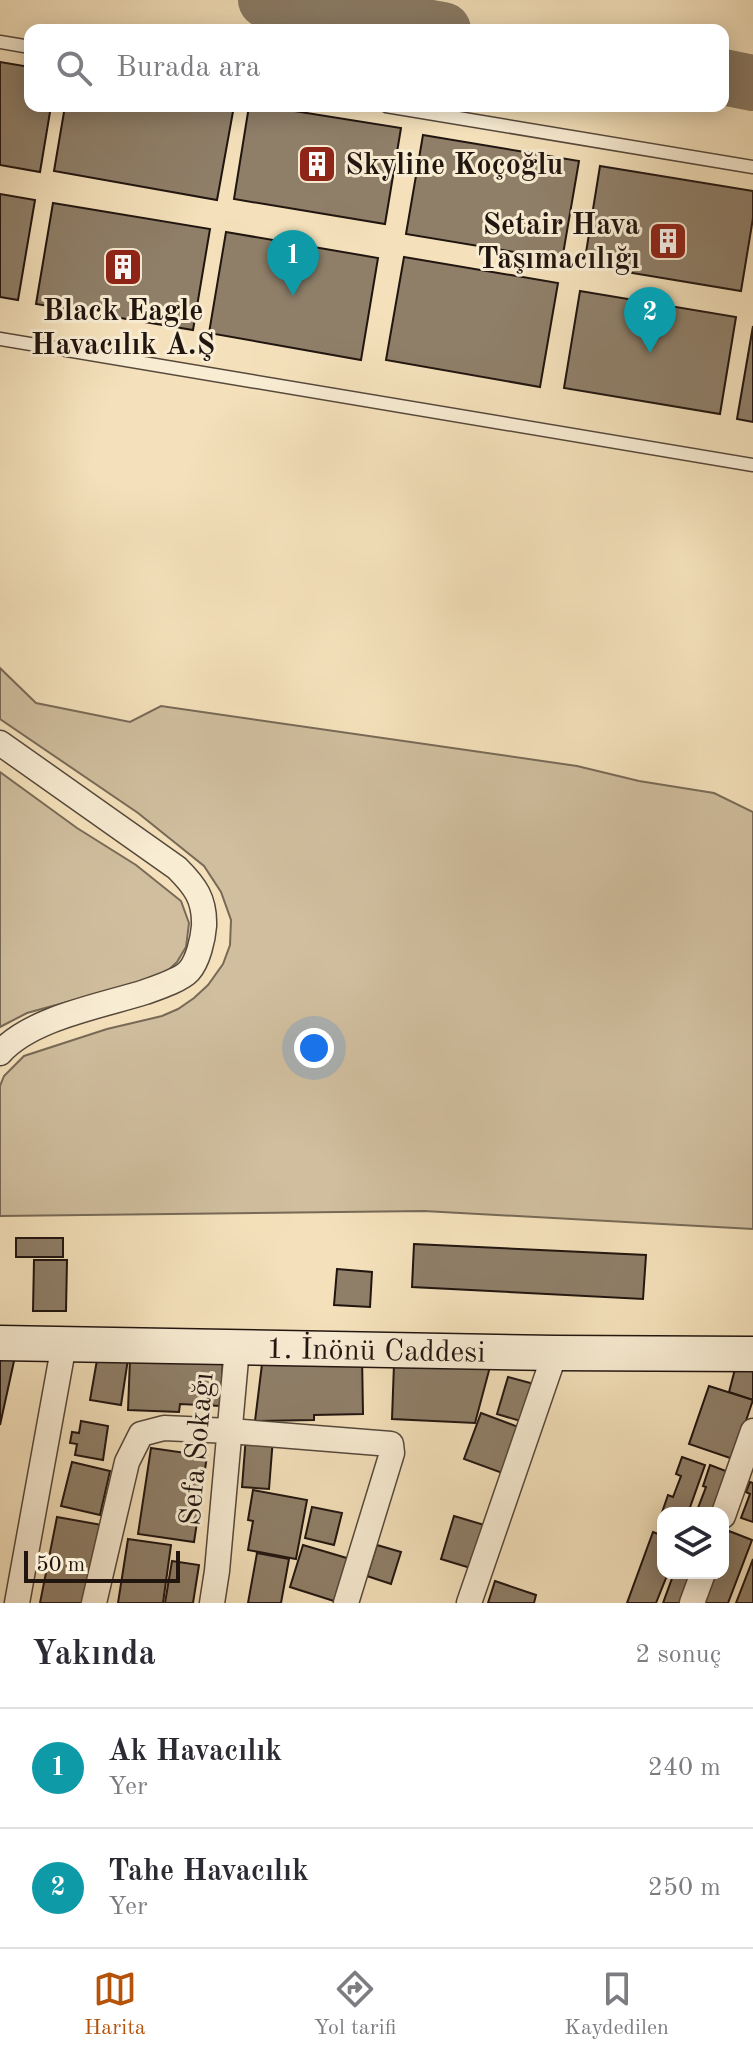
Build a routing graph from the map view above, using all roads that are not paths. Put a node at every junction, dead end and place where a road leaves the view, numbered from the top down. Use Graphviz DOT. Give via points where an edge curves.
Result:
graph roads {
  1 [pos="0,42"];
  2 [pos="24,46"];
  3 [pos="422,112"];
  4 [pos="753,167"];
  5 [pos="0,339"];
  6 [pos="753,465"];
  7 [pos="0,743"];
  8 [pos="0,1053"];
  9 [pos="0,1343"];
  10 [pos="64,1344"];
  11 [pos="237,1348"];
  12 [pos="555,1353"];
  13 [pos="753,1354"];
  14 [pos="230,1431"];
  15 [pos="753,1431"];
  16 [pos="726,1507"];
  17 [pos="701,1579"];
  18 [pos="17,1603"];
  19 [pos="94,1603"];
  20 [pos="212,1603"];
  21 [pos="346,1603"];
  22 [pos="469,1603"];
  23 [pos="692,1603"];
  1 -- 2 [label="lane"];
  3 -- 4 [label="lane"];
  5 -- 6 [label="lane"];
  7 -- 8 [label="street" via="177,868 204,909 203,943 189,971 161,987 27,1032"];
  9 -- 10 [label="main road, 1. İnönü Caddesi"];
  10 -- 11 [label="main road, 1. İnönü Caddesi"];
  10 -- 18 [label="street"];
  11 -- 12 [label="main road, 1. İnönü Caddesi"];
  11 -- 14 [label="street, Sefa Sokağı"];
  12 -- 13 [label="main road, 1. İnönü Caddesi"];
  12 -- 22 [label="street"];
  14 -- 19 [label="street" via="164,1428 141,1434 127,1462"];
  14 -- 20 [label="street, Sefa Sokağı"];
  14 -- 21 [label="street" via="391,1444"];
  15 -- 16 [label="street"];
  17 -- 23 [label="street"];
}
